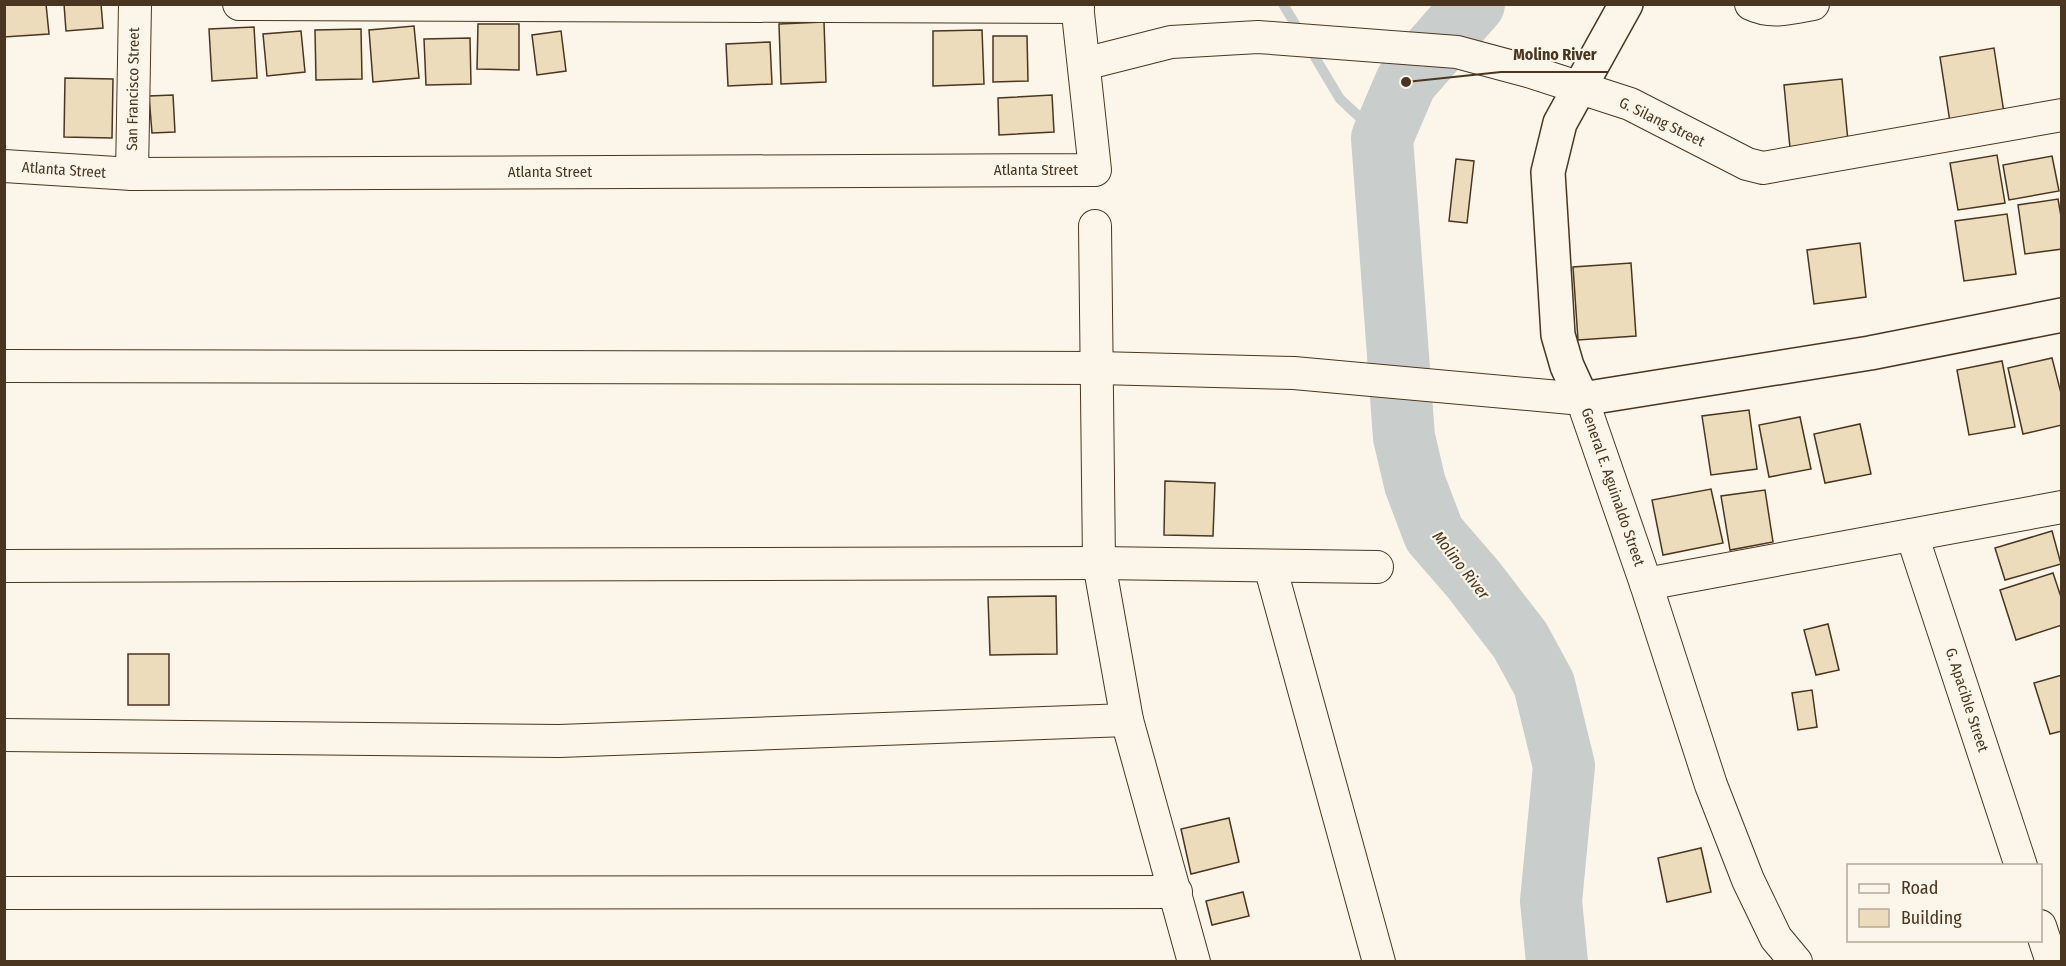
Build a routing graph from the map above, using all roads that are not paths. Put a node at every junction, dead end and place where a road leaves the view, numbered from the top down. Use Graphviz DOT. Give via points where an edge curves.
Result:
graph roads {
  1 [pos="135,4"];
  2 [pos="239,4"];
  3 [pos="1626,4"];
  4 [pos="1751,4"];
  5 [pos="1813,4"];
  6 [pos="1077,6"];
  7 [pos="1084,64"];
  8 [pos="1579,88"];
  9 [pos="2061,115"];
  10 [pos="4,166"];
  11 [pos="132,174"];
  12 [pos="1095,226"];
  13 [pos="2061,315"];
  14 [pos="4,366"];
  15 [pos="1098,368"];
  16 [pos="1582,399"];
  17 [pos="2061,508"];
  18 [pos="1912,535"];
  19 [pos="1099,564"];
  20 [pos="4,566"];
  21 [pos="1270,566"];
  22 [pos="1377,567"];
  23 [pos="1646,584"];
  24 [pos="1127,720"];
  25 [pos="4,735"];
  26 [pos="2020,864"];
  27 [pos="4,892"];
  28 [pos="1176,892"];
  29 [pos="2042,932"];
  30 [pos="1194,962"];
  31 [pos="1379,962"];
  32 [pos="1796,962"];
  33 [pos="2052,962"];
  1 -- 11 [label="street, San Francisco Street"];
  2 -- 6 [label="street"];
  3 -- 8 [label="street, General E. Aguinaldo Street"];
  4 -- 5 [label="street" via="1762,10 1780,10"];
  6 -- 7 [label="street"];
  7 -- 8 [label="street, G. Silang Street" via="1171,42 1258,37 1457,52"];
  7 -- 11 [label="street, Atlanta Street" via="1095,170"];
  8 -- 9 [label="street, G. Silang Street" via="1630,104 1747,164 1763,168"];
  8 -- 16 [label="street, General E. Aguinaldo Street" via="1560,123 1548,172 1558,335"];
  10 -- 11 [label="street, Atlanta Street"];
  12 -- 15 [label="street"];
  13 -- 16 [label="street" via="1870,353"];
  14 -- 15 [label="street"];
  15 -- 16 [label="street" via="1294,373"];
  15 -- 19 [label="street"];
  16 -- 23 [label="street, General E. Aguinaldo Street"];
  17 -- 18 [label="street"];
  18 -- 23 [label="street"];
  18 -- 26 [label="street, G. Apacible Street"];
  19 -- 20 [label="street"];
  19 -- 21 [label="street"];
  19 -- 24 [label="street"];
  21 -- 22 [label="street"];
  21 -- 31 [label="street"];
  23 -- 32 [label="street, General E. Aguinaldo Street" via="1711,784 1744,869 1776,938"];
  24 -- 25 [label="street" via="560,741"];
  24 -- 28 [label="street"];
  27 -- 28 [label="street"];
  28 -- 30 [label="street"];
  29 -- 33 [label="street"];
}
